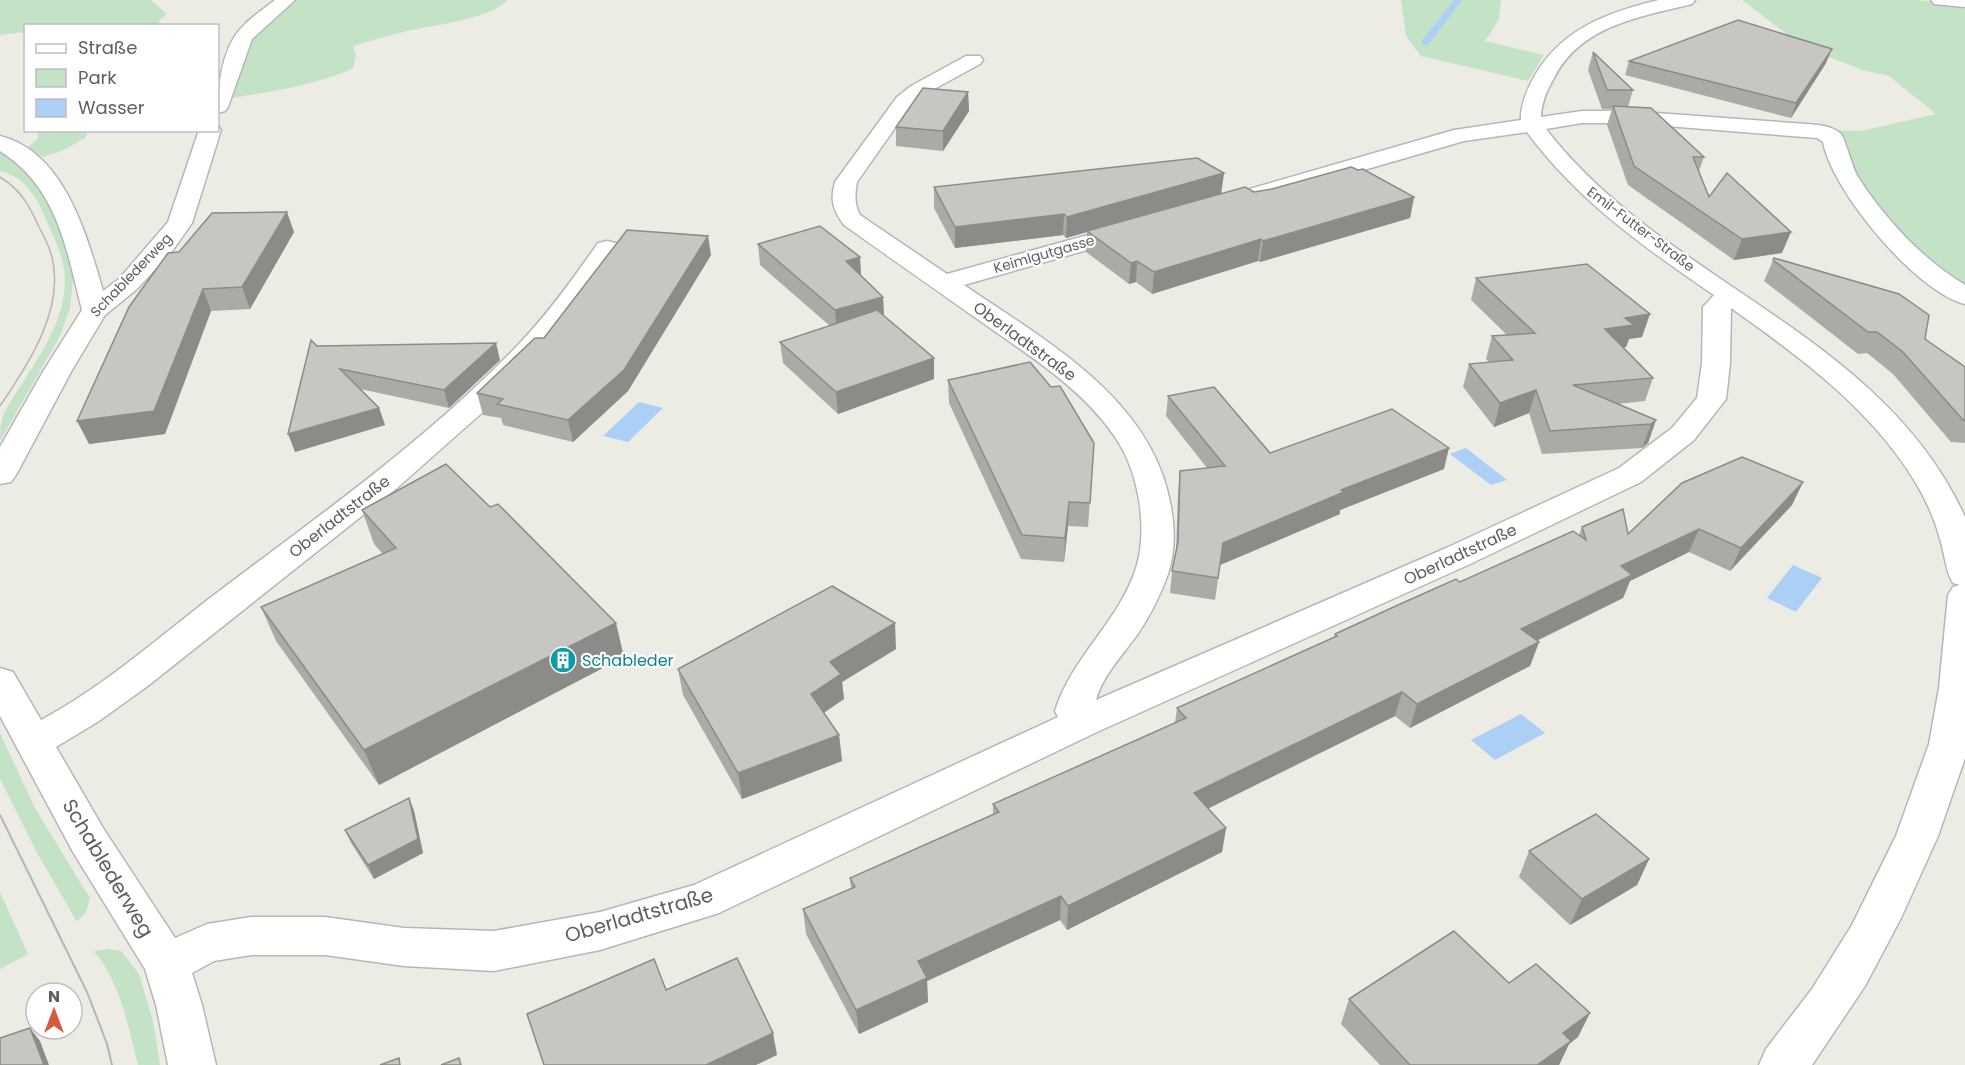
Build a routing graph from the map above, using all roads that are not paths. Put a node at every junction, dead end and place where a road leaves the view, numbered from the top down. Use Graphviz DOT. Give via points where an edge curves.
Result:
graph roads {
  1 [pos="286,0"];
  2 [pos="1686,0"];
  3 [pos="1940,0"];
  4 [pos="1965,2"];
  5 [pos="973,60"];
  6 [pos="219,104"];
  7 [pos="1532,125"];
  8 [pos="209,132"];
  9 [pos="0,142"];
  10 [pos="1227,202"];
  11 [pos="1148,225"];
  12 [pos="607,248"];
  13 [pos="944,283"];
  14 [pos="1965,296"];
  15 [pos="1735,299"];
  16 [pos="95,310"];
  17 [pos="0,475"];
  18 [pos="1965,575"];
  19 [pos="1965,595"];
  20 [pos="0,681"];
  21 [pos="1083,722"];
  22 [pos="33,742"];
  23 [pos="166,964"];
  24 [pos="192,1065"];
  25 [pos="1783,1065"];
  1 -- 6 [label="street" via="250,28"];
  2 -- 7 [label="street" via="1630,12 1586,31 1545,72 1529,112"];
  3 -- 4 [label="street"];
  5 -- 13 [label="street" via="904,101 854,168 843,197 844,209 852,220"];
  7 -- 10 [label="street" via="1462,135"];
  7 -- 14 [label="street" via="1603,116 1823,132 1833,139 1837,156 1856,189 1897,242 1915,261"];
  7 -- 15 [label="street, Emil-Futter-Straße" via="1566,169 1593,195"];
  8 -- 16 [label="street, Schablederweg" via="180,223 128,284"];
  9 -- 16 [label="street" via="35,165 53,188 81,252"];
  11 -- 13 [label="street, Keimlgutgasse"];
  12 -- 22 [label="street, Oberladtstraße" via="555,321 501,380 430,447 120,685 64,726"];
  13 -- 21 [label="street, Oberladtstraße" via="1096,393 1124,425 1155,491 1157,529 1152,570 1134,611 1078,691 1074,711"];
  15 -- 18 [label="street, Emil-Futter-Straße" via="1828,367 1892,430 1949,512"];
  15 -- 21 [label="street, Oberladtstraße" via="1716,307 1716,363 1711,399 1683,434 1630,475 1456,557"];
  16 -- 17 [label="street, Schablederweg"];
  19 -- 25 [label="street" via="1949,745 1917,838 1869,941 1811,1030"];
  20 -- 22 [label="street, Schablederweg"];
  21 -- 23 [label="street, Oberladtstraße" via="704,900 600,931 494,951 404,947 325,936 251,936 207,943"];
  22 -- 23 [label="street, Schablederweg" via="88,840"];
  23 -- 24 [label="street, Schablederweg"];
}
